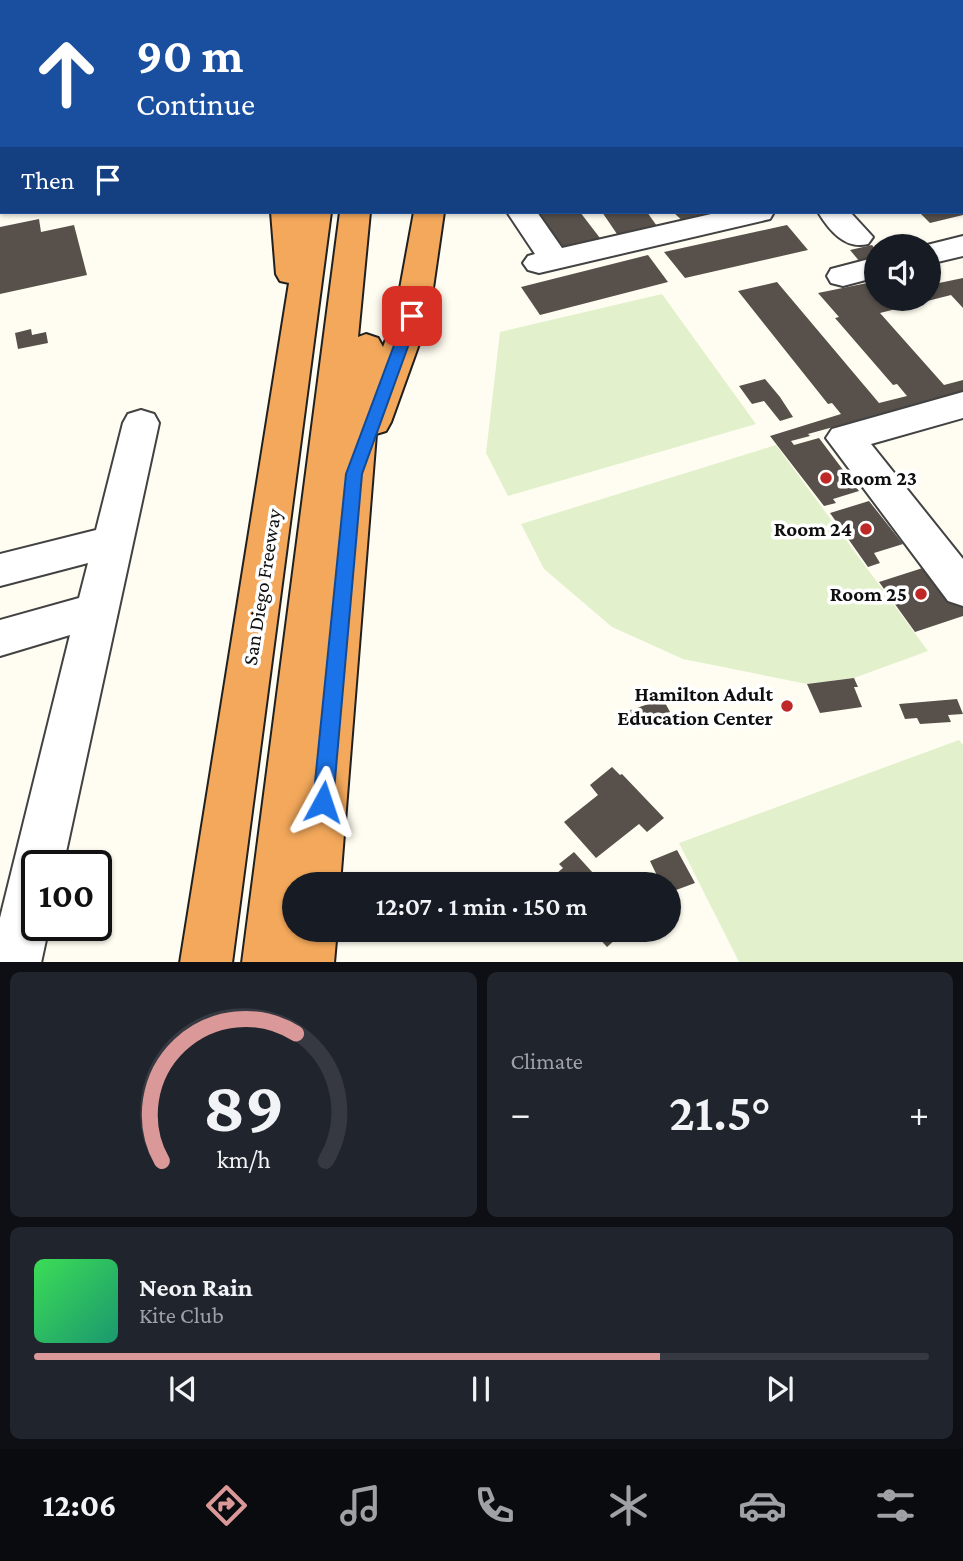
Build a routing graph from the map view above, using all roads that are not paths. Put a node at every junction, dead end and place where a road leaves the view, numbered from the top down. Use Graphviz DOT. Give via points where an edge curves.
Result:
graph roads {
  1 [pos="286,214"];
  2 [pos="316,214"];
  3 [pos="355,214"];
  4 [pos="379,214"];
  5 [pos="429,214"];
  6 [pos="523,214"];
  7 [pos="748,214"];
  8 [pos="835,214"];
  9 [pos="857,237"];
  10 [pos="963,246"];
  11 [pos="941,251"];
  12 [pos="864,270"];
  13 [pos="843,276"];
  14 [pos="299,343"];
  15 [pos="963,405"];
  16 [pos="141,423"];
  17 [pos="354,474"];
  18 [pos="113,541"];
  19 [pos="0,570"];
  20 [pos="963,589"];
  21 [pos="97,610"];
  22 [pos="0,638"];
  23 [pos="41,850"];
  24 [pos="316,872"];
  25 [pos="21,936"];
  26 [pos="310,942"];
  27 [pos="15,962"];
  28 [pos="206,962"];
  29 [pos="268,962"];
  30 [pos="308,962"];
  1 -- 14 [label="highway"];
  2 -- 14 [label="highway, San Diego Freeway"];
  3 -- 29 [label="highway"];
  4 -- 17 [label="highway"];
  5 -- 17 [label="highway" via="412,316"];
  6 -- 7 [label="street" via="547,261"];
  8 -- 9 [label="street"];
  10 -- 11 [label="street"];
  12 -- 13 [label="street"];
  14 -- 28 [label="highway, San Diego Freeway"];
  15 -- 20 [label="street" via="845,438"];
  16 -- 18 [label="street"];
  17 -- 24 [label="highway"];
  18 -- 19 [label="street"];
  18 -- 21 [label="street"];
  21 -- 22 [label="street"];
  21 -- 23 [label="street"];
  25 -- 27 [label="street"];
  26 -- 30 [label="highway"];
}
